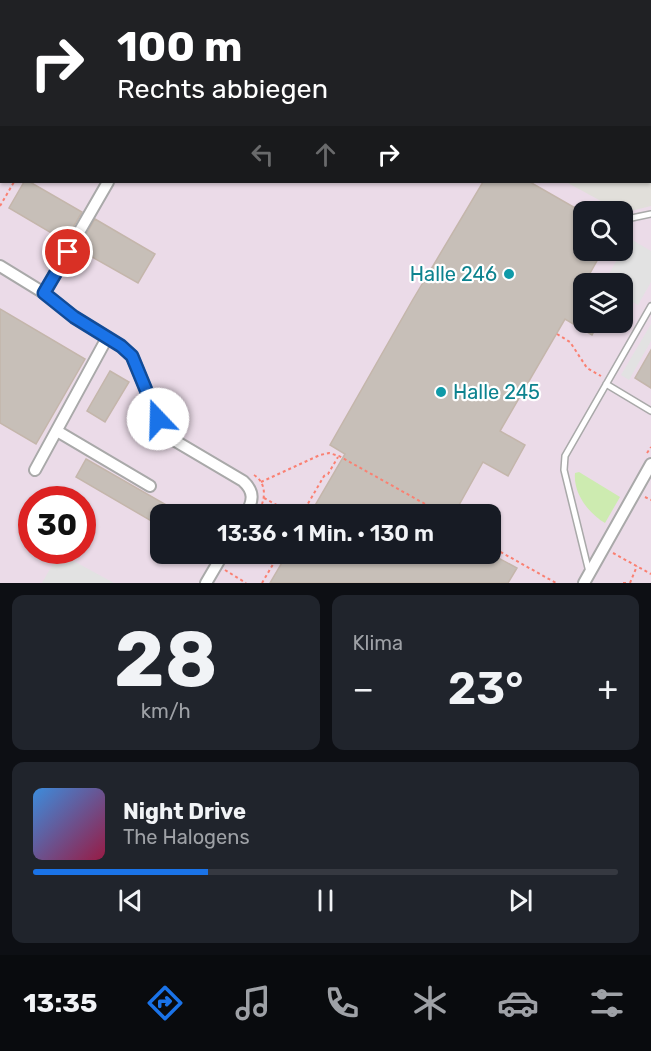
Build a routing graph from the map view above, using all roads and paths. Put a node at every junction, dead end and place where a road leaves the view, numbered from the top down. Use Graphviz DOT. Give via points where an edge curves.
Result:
graph roads {
  1 [pos="13,183"];
  2 [pos="107,183"];
  3 [pos="0,206"];
  4 [pos="651,214"];
  5 [pos="633,218"];
  6 [pos="0,266"];
  7 [pos="44,293"];
  8 [pos="651,306"];
  9 [pos="556,334"];
  10 [pos="107,338"];
  11 [pos="607,382"];
  12 [pos="651,411"];
  13 [pos="57,431"];
  14 [pos="339,456"];
  15 [pos="651,464"];
  16 [pos="35,470"];
  17 [pos="261,482"];
  18 [pos="150,486"];
  19 [pos="645,497"];
  20 [pos="264,498"];
  21 [pos="651,500"];
  22 [pos="250,504"];
  23 [pos="275,504"];
  24 [pos="308,504"];
  25 [pos="425,504"];
  26 [pos="501,552"];
  27 [pos="613,553"];
  28 [pos="217,564"];
  29 [pos="273,564"];
  30 [pos="637,566"];
  31 [pos="225,570"];
  32 [pos="590,573"];
  33 [pos="651,574"];
  34 [pos="206,583"];
  35 [pos="246,583"];
  36 [pos="262,583"];
  37 [pos="556,583"];
  38 [pos="584,583"];
  39 [pos="623,583"];
  40 [pos="629,583"];
  1 -- 3 [label="path"];
  2 -- 7 [label="street"];
  4 -- 5 [label="lane"];
  6 -- 7 [label="street"];
  7 -- 10 [label="street"];
  8 -- 11 [label="lane"];
  9 -- 11 [label="path" via="570,342 587,368"];
  10 -- 13 [label="street"];
  10 -- 22 [label="street" via="132,356 166,432 243,481 251,489"];
  11 -- 12 [label="lane"];
  11 -- 32 [label="lane" via="564,463"];
  13 -- 16 [label="street"];
  13 -- 18 [label="street"];
  14 -- 17 [label="path" via="320,455"];
  14 -- 24 [label="path"];
  14 -- 25 [label="path"];
  15 -- 32 [label="street"];
  19 -- 21 [label="path"];
  20 -- 23 [label="path"];
  26 -- 37 [label="path"];
  27 -- 30 [label="path"];
  28 -- 34 [label="street"];
  29 -- 36 [label="path"];
  30 -- 33 [label="path"];
  30 -- 40 [label="path"];
  31 -- 35 [label="path"];
  32 -- 38 [label="street"];
  39 -- 40 [label="path"];
}
